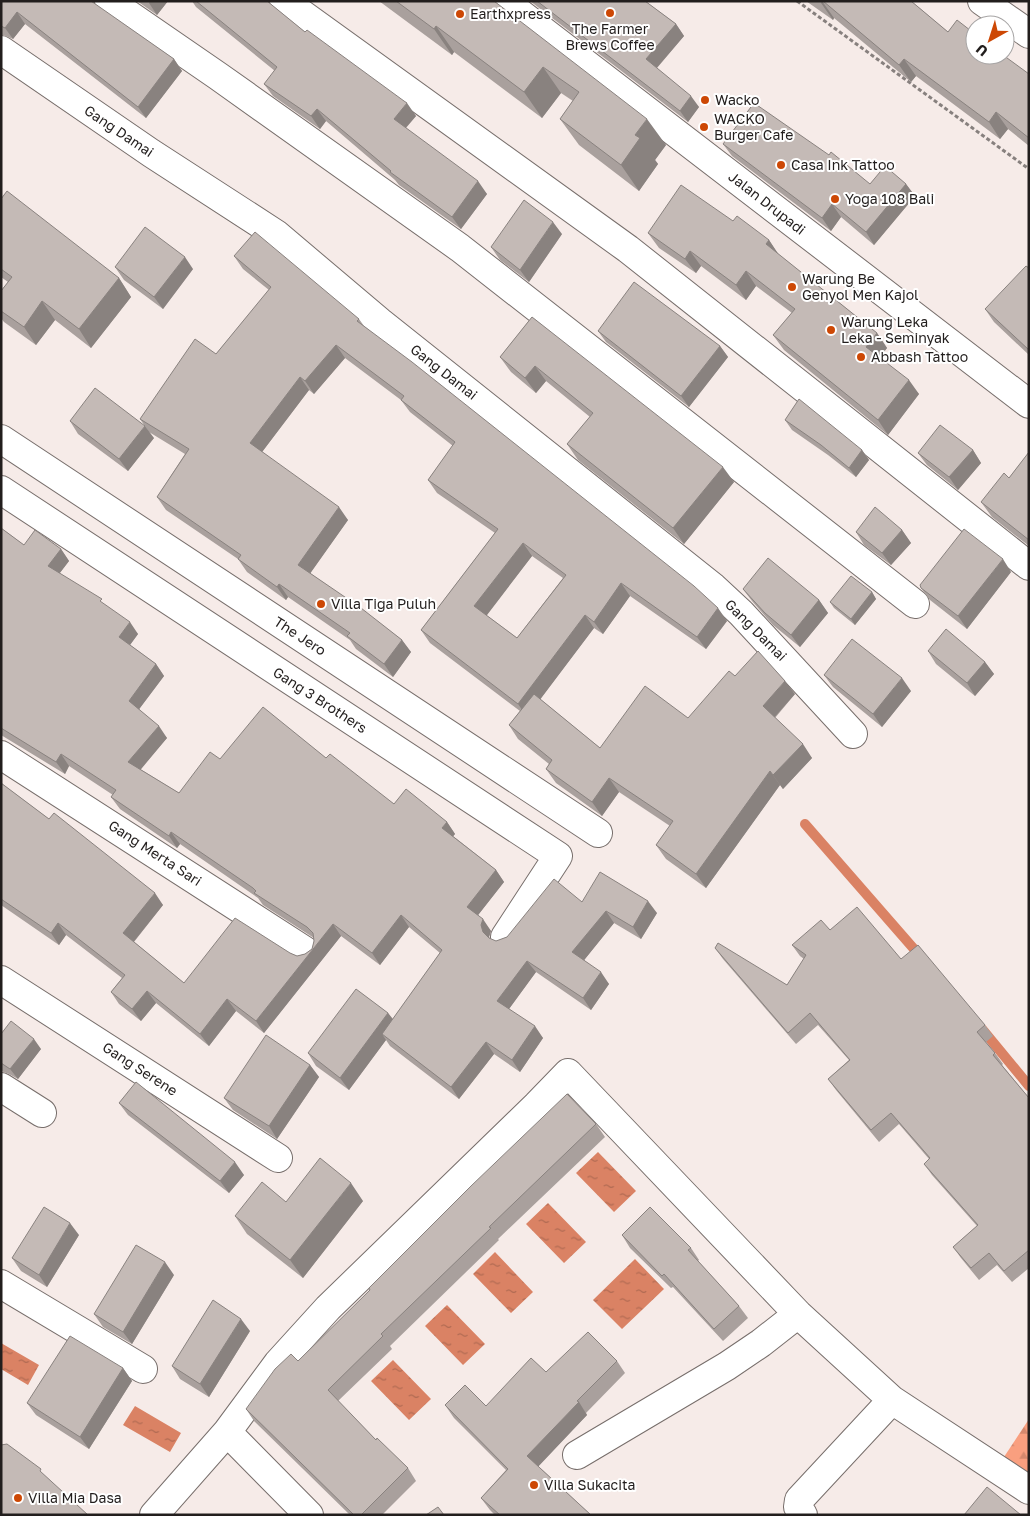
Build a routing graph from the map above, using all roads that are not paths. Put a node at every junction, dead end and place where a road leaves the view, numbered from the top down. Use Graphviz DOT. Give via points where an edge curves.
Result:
graph roads {
  1 [pos="109,1"];
  2 [pos="284,1"];
  3 [pos="504,1"];
  4 [pos="982,1"];
  5 [pos="1029,34"];
  6 [pos="1,50"];
  7 [pos="1029,404"];
  8 [pos="1,440"];
  9 [pos="1,490"];
  10 [pos="1029,566"];
  11 [pos="915,604"];
  12 [pos="853,734"];
  13 [pos="1,755"];
  14 [pos="598,833"];
  15 [pos="505,937"];
  16 [pos="307,952"];
  17 [pos="1,980"];
  18 [pos="1,1087"];
  19 [pos="42,1113"];
  20 [pos="278,1158"];
  21 [pos="1,1284"];
  22 [pos="798,1314"];
  23 [pos="143,1369"];
  24 [pos="892,1400"];
  25 [pos="227,1432"];
  26 [pos="577,1455"];
  27 [pos="1029,1490"];
  28 [pos="154,1515"];
  29 [pos="309,1515"];
  30 [pos="803,1515"];
  1 -- 11 [label="street" via="460,248"];
  2 -- 10 [label="street" via="628,249"];
  3 -- 7 [label="street, Jalan Drupadi"];
  4 -- 5 [label="street"];
  6 -- 12 [label="street, Gang Damai" via="276,234 380,322 713,587 742,613"];
  8 -- 14 [label="street, The Jero"];
  9 -- 15 [label="street, Gang 3 Brothers" via="558,856"];
  13 -- 16 [label="street, Gang Merta Sari"];
  17 -- 20 [label="street, Gang Serene"];
  18 -- 19 [label="street"];
  21 -- 23 [label="street"];
  22 -- 24 [label="street"];
  22 -- 25 [label="street" via="568,1073 328,1308 278,1363"];
  22 -- 26 [label="street" via="726,1366"];
  24 -- 27 [label="street"];
  24 -- 30 [label="street" via="799,1500 798,1507"];
  25 -- 28 [label="street"];
  25 -- 29 [label="street"];
}
